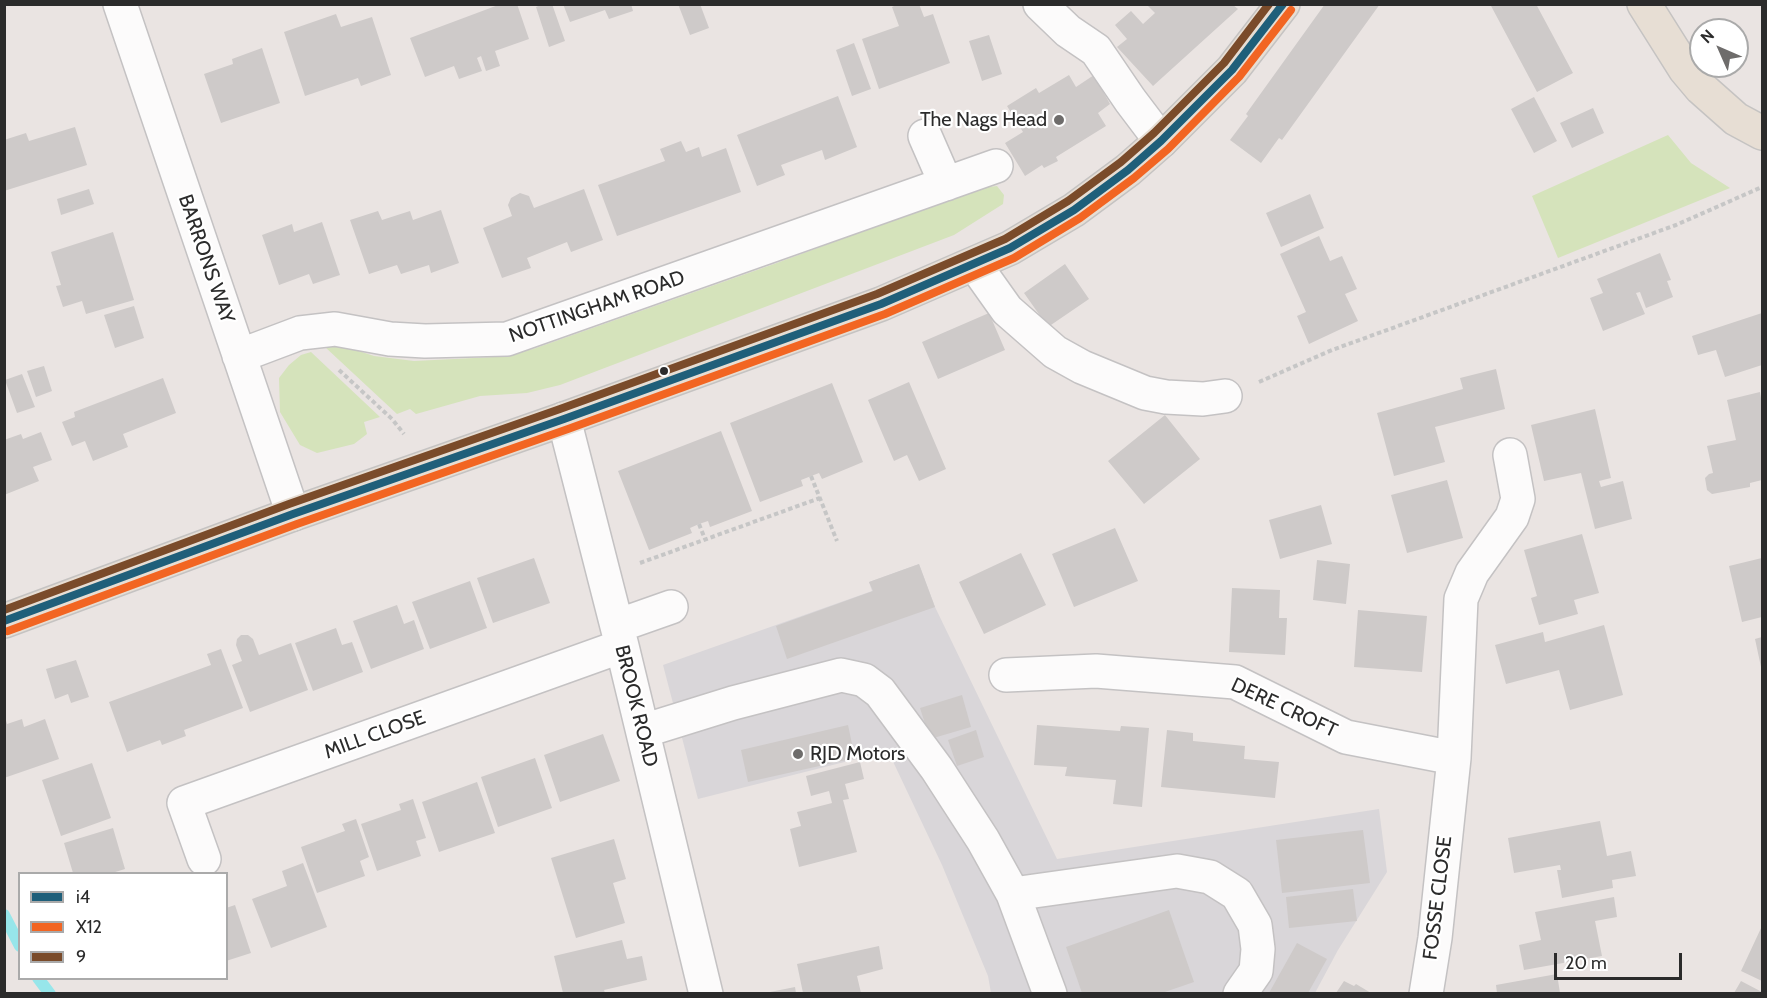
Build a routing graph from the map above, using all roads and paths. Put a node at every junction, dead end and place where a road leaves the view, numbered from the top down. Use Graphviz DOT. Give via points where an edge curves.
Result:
graph roads {
  1 [pos="120,4"];
  2 [pos="1040,4"];
  3 [pos="1283,4"];
  4 [pos="1644,4"];
  5 [pos="1762,133"];
  6 [pos="926,136"];
  7 [pos="1161,141"];
  8 [pos="996,166"];
  9 [pos="946,184"];
  10 [pos="1762,187"];
  11 [pos="975,265"];
  12 [pos="300,333"];
  13 [pos="239,356"];
  14 [pos="1225,396"];
  15 [pos="564,419"];
  16 [pos="1510,455"];
  17 [pos="428,466"];
  18 [pos="811,476"];
  19 [pos="820,498"];
  20 [pos="293,514"];
  21 [pos="699,524"];
  22 [pos="705,539"];
  23 [pos="837,541"];
  24 [pos="604,576"];
  25 [pos="671,607"];
  26 [pos="4,621"];
  27 [pos="619,636"];
  28 [pos="1006,675"];
  29 [pos="642,731"];
  30 [pos="1454,758"];
  31 [pos="204,859"];
  32 [pos="1013,894"];
  33 [pos="706,993"];
  34 [pos="1050,993"];
  35 [pos="1240,993"];
  36 [pos="1426,993"];
  1 -- 13 [label="street, BARRONS WAY"];
  2 -- 7 [label="street" via="1068,31 1096,50"];
  3 -- 7 [label="main road" via="1232,70"];
  4 -- 5 [label="main road" via="1701,88 1736,119"];
  6 -- 9 [label="street"];
  7 -- 11 [label="main road" via="1074,210"];
  8 -- 9 [label="street, NOTTINGHAM ROAD"];
  9 -- 12 [label="street, NOTTINGHAM ROAD" via="507,339 390,339 335,329"];
  10 -- 14 [label="path" via="1676,225 1332,350"];
  11 -- 14 [label="street" via="1007,310 1055,352 1082,367 1145,393 1203,399"];
  11 -- 15 [label="main road" via="881,304"];
  12 -- 13 [label="street, NOTTINGHAM ROAD"];
  12 -- 17 [label="path" via="392,419"];
  13 -- 20 [label="street, BARRONS WAY"];
  15 -- 17 [label="main road"];
  15 -- 24 [label="street, BROOK ROAD"];
  16 -- 30 [label="street" via="1518,499 1512,517 1472,573 1461,599"];
  17 -- 20 [label="main road"];
  18 -- 19 [label="path"];
  19 -- 22 [label="path"];
  19 -- 23 [label="path"];
  20 -- 26 [label="main road"];
  21 -- 22 [label="path"];
  22 -- 24 [label="path"];
  24 -- 27 [label="street, BROOK ROAD"];
  25 -- 27 [label="street"];
  27 -- 29 [label="street, BROOK ROAD"];
  27 -- 31 [label="street, MILL CLOSE" via="184,803"];
  28 -- 30 [label="street, DERE CROFT" via="1096,671 1235,682 1346,736"];
  29 -- 32 [label="street" via="841,675 864,680 880,692 937,769"];
  29 -- 33 [label="street, BROOK ROAD"];
  30 -- 36 [label="street, FOSSE CLOSE"];
  32 -- 34 [label="street"];
  32 -- 35 [label="street" via="1177,871 1210,876 1237,894 1255,925 1256,971"];
}
